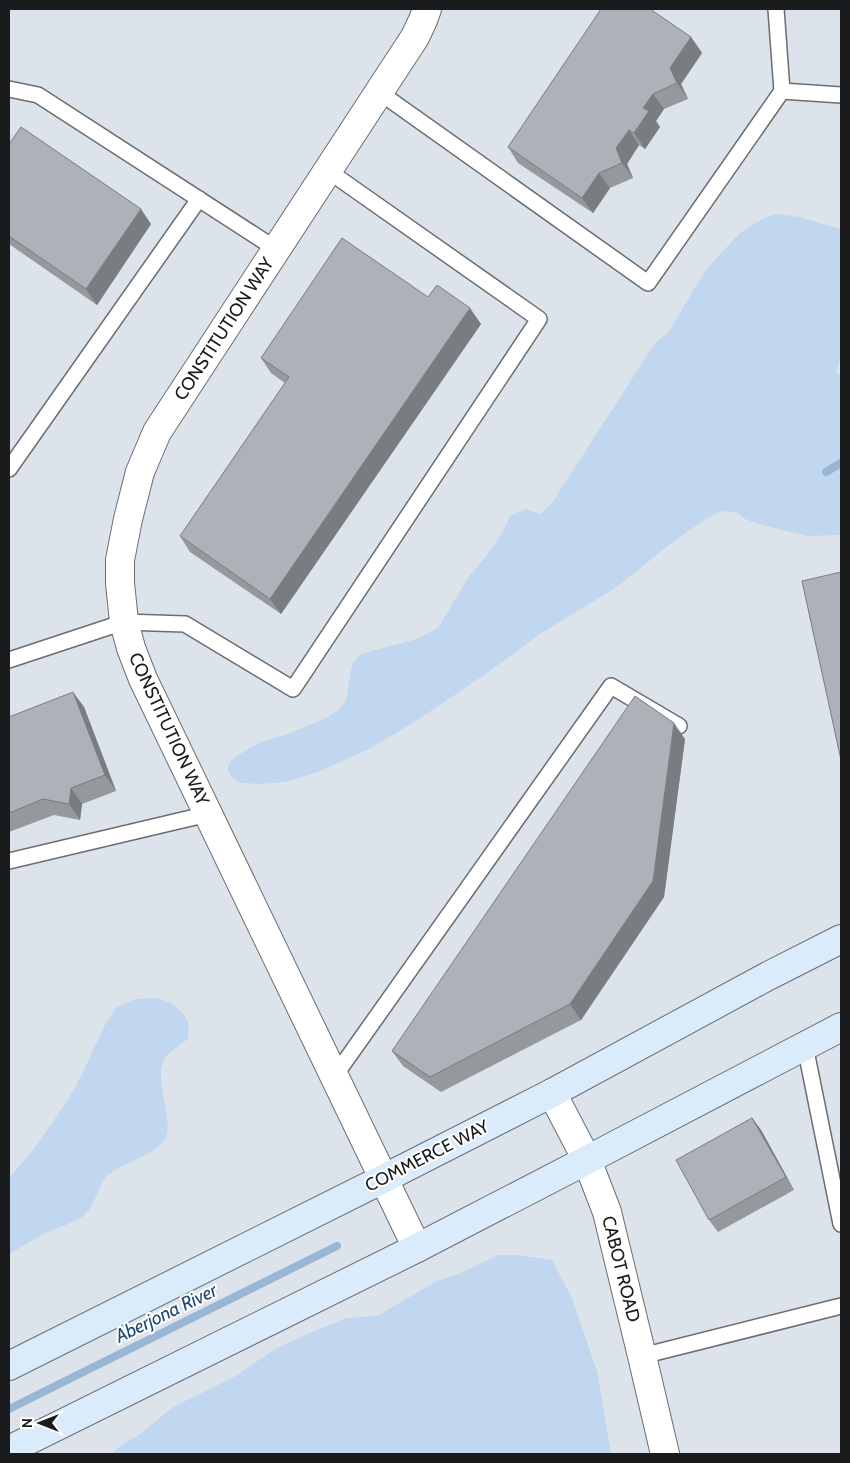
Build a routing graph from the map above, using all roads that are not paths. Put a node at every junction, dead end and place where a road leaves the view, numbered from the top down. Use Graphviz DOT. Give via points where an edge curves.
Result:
graph roads {
  1 [pos="427,9"];
  2 [pos="776,9"];
  3 [pos="9,89"];
  4 [pos="782,90"];
  5 [pos="379,92"];
  6 [pos="841,95"];
  7 [pos="328,170"];
  8 [pos="199,200"];
  9 [pos="276,249"];
  10 [pos="9,469"];
  11 [pos="124,622"];
  12 [pos="9,660"];
  13 [pos="679,726"];
  14 [pos="208,814"];
  15 [pos="9,861"];
  16 [pos="841,939"];
  17 [pos="841,1027"];
  18 [pos="805,1046"];
  19 [pos="334,1076"];
  20 [pos="552,1093"];
  21 [pos="587,1160"];
  22 [pos="383,1179"];
  23 [pos="841,1224"];
  24 [pos="417,1248"];
  25 [pos="841,1306"];
  26 [pos="642,1356"];
  27 [pos="9,1366"];
  28 [pos="9,1450"];
  29 [pos="665,1454"];
  1 -- 5 [label="street, CONSTITUTION WAY" via="420,29"];
  2 -- 4 [label="lane"];
  3 -- 8 [label="lane" via="38,95"];
  4 -- 5 [label="lane" via="648,283"];
  4 -- 6 [label="lane"];
  5 -- 7 [label="street, CONSTITUTION WAY"];
  7 -- 9 [label="street, CONSTITUTION WAY"];
  7 -- 11 [label="lane" via="539,319 293,689 185,624"];
  8 -- 9 [label="lane"];
  8 -- 10 [label="lane"];
  9 -- 11 [label="street, CONSTITUTION WAY" via="157,432 140,472 120,560"];
  11 -- 12 [label="lane"];
  11 -- 14 [label="street, CONSTITUTION WAY" via="143,679"];
  13 -- 19 [label="lane" via="611,686"];
  14 -- 15 [label="lane"];
  14 -- 19 [label="street, CONSTITUTION WAY"];
  16 -- 20 [label="street, COMMERCE WAY"];
  17 -- 18 [label="street"];
  18 -- 21 [label="street"];
  18 -- 23 [label="lane"];
  19 -- 22 [label="street, CONSTITUTION WAY"];
  20 -- 21 [label="street, CABOT ROAD"];
  20 -- 22 [label="street, COMMERCE WAY"];
  21 -- 24 [label="street"];
  21 -- 26 [label="street, CABOT ROAD" via="609,1219"];
  22 -- 24 [label="street, CONSTITUTION WAY"];
  22 -- 27 [label="street, COMMERCE WAY"];
  24 -- 28 [label="street"];
  25 -- 26 [label="lane"];
  26 -- 29 [label="street, CABOT ROAD"];
}
